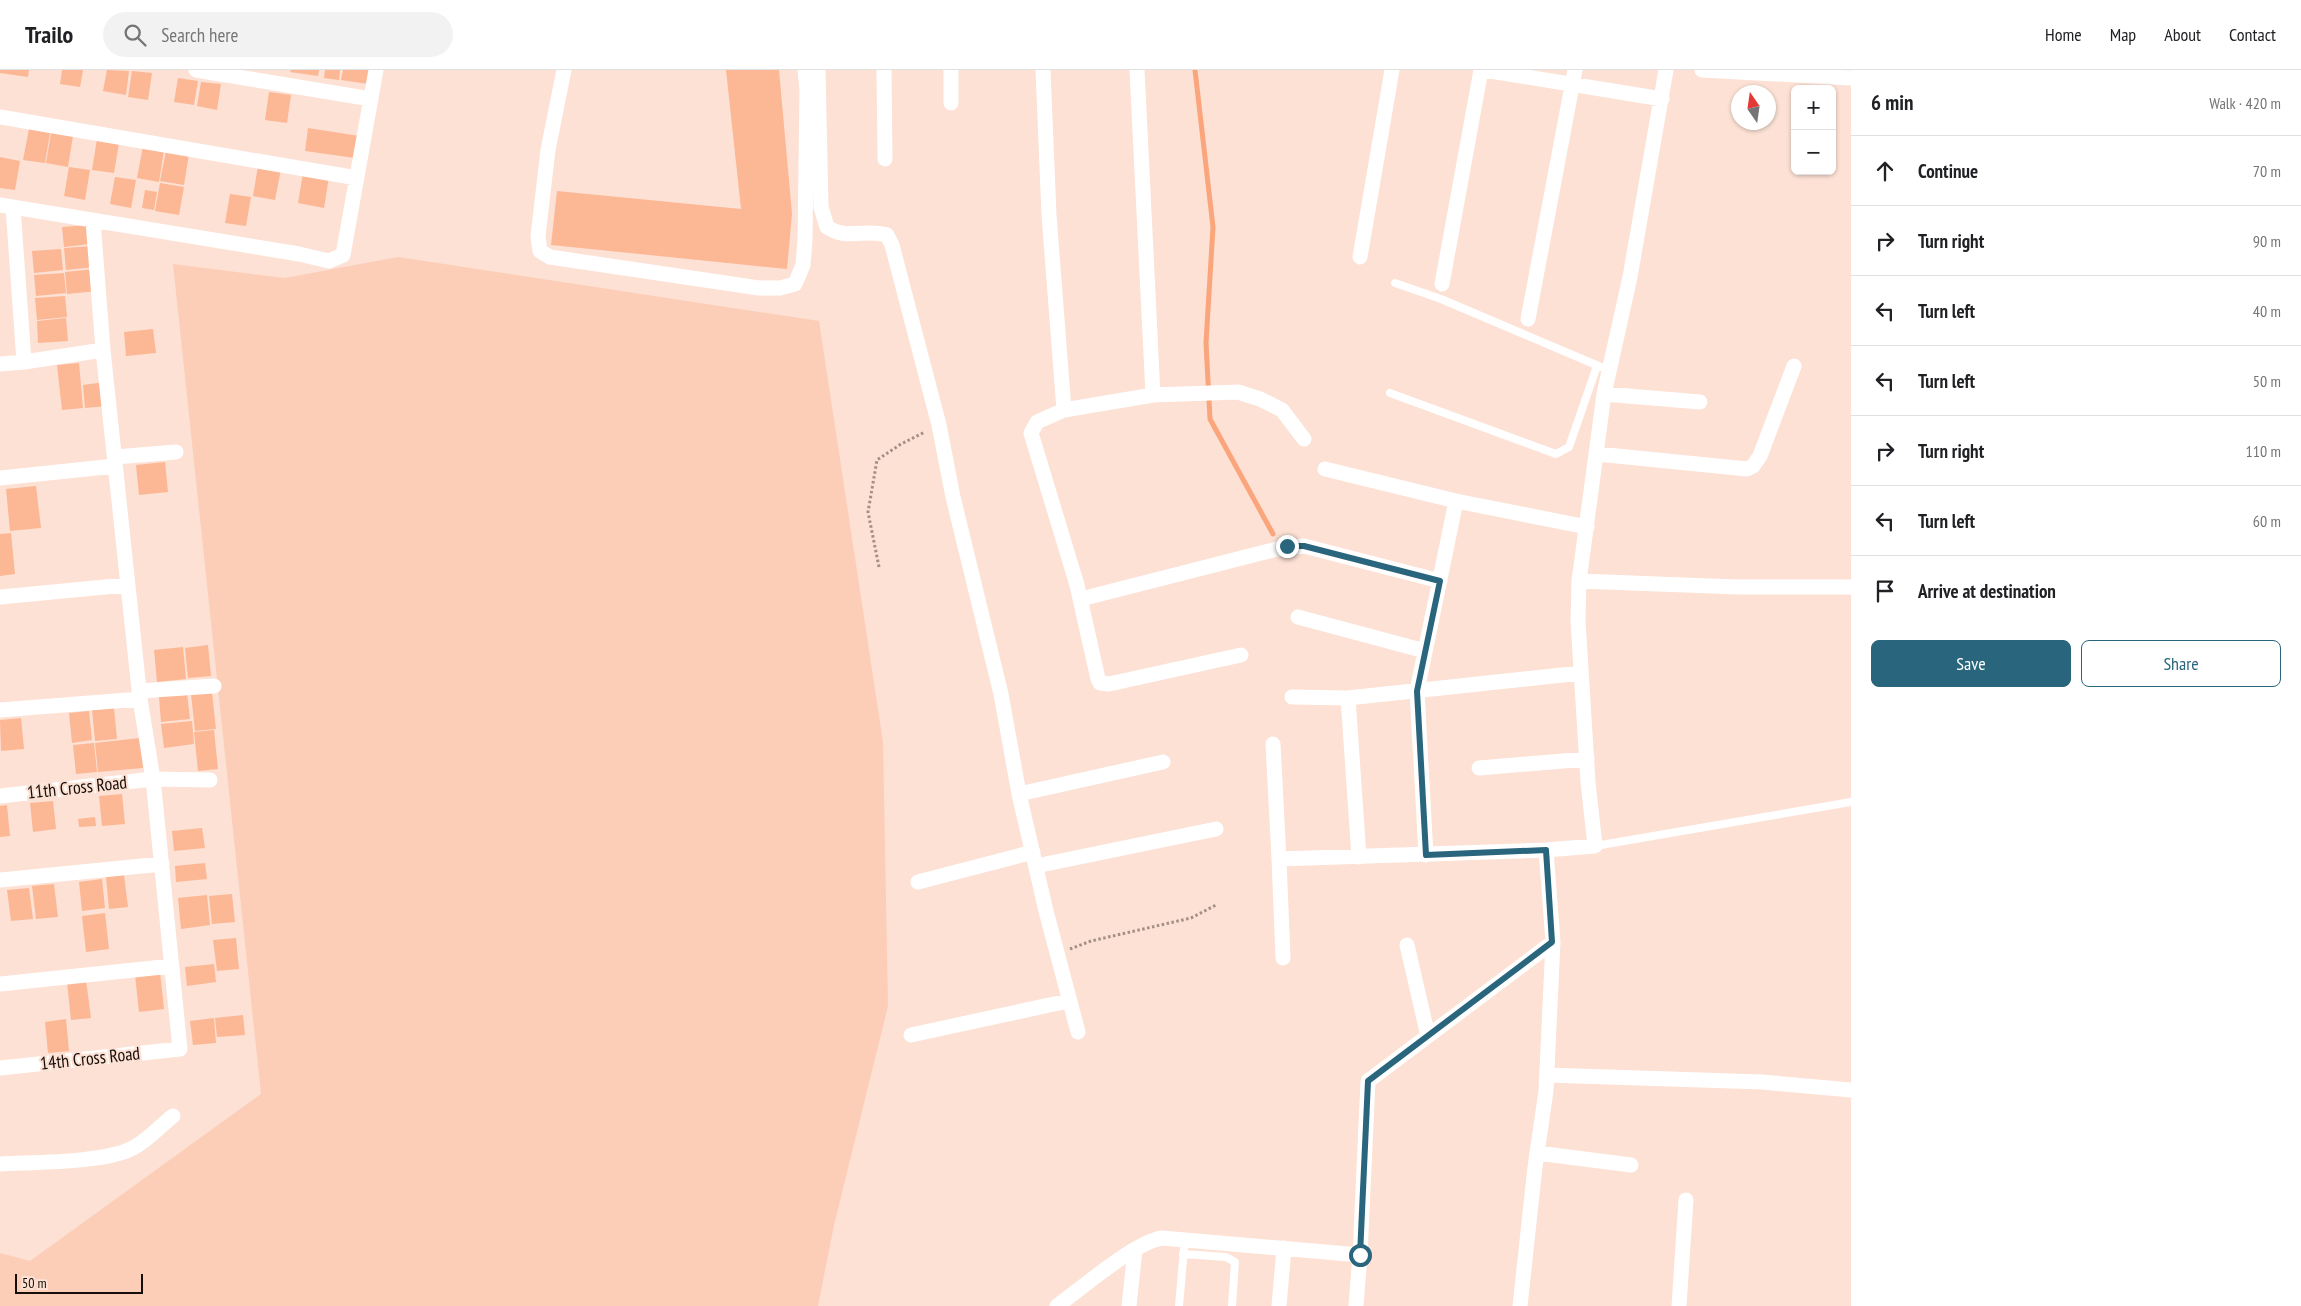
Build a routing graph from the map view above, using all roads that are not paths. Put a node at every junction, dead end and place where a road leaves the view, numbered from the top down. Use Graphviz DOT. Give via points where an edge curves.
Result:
graph roads {
  1 [pos="196,70"];
  2 [pos="376,70"];
  3 [pos="564,70"];
  4 [pos="805,70"];
  5 [pos="818,70"];
  6 [pos="884,70"];
  7 [pos="951,70"];
  8 [pos="1043,70"];
  9 [pos="1137,70"];
  10 [pos="1392,70"];
  11 [pos="1483,70"];
  12 [pos="1666,70"];
  13 [pos="1702,70"];
  14 [pos="1574,77"];
  15 [pos="1851,78"];
  16 [pos="371,99"];
  17 [pos="1662,99"];
  18 [pos="950,103"];
  19 [pos="0,117"];
  20 [pos="884,159"];
  21 [pos="357,178"];
  22 [pos="7,206"];
  23 [pos="93,221"];
  24 [pos="1360,257"];
  25 [pos="1395,283"];
  26 [pos="1442,284"];
  27 [pos="1528,319"];
  28 [pos="103,350"];
  29 [pos="24,362"];
  30 [pos="0,364"];
  31 [pos="1794,366"];
  32 [pos="1603,368"];
  33 [pos="1390,393"];
  34 [pos="1604,394"];
  35 [pos="1153,395"];
  36 [pos="1700,402"];
  37 [pos="1064,410"];
  38 [pos="1304,439"];
  39 [pos="176,452"];
  40 [pos="1597,454"];
  41 [pos="115,461"];
  42 [pos="1326,469"];
  43 [pos="0,478"];
  44 [pos="1456,501"];
  45 [pos="1587,527"];
  46 [pos="1440,581"];
  47 [pos="1578,582"];
  48 [pos="126,585"];
  49 [pos="1851,587"];
  50 [pos="0,597"];
  51 [pos="1081,599"];
  52 [pos="1298,617"];
  53 [pos="1425,651"];
  54 [pos="1241,655"];
  55 [pos="1581,673"];
  56 [pos="214,686"];
  57 [pos="1417,691"];
  58 [pos="139,695"];
  59 [pos="1292,697"];
  60 [pos="1348,698"];
  61 [pos="0,710"];
  62 [pos="1273,744"];
  63 [pos="1587,758"];
  64 [pos="1163,762"];
  65 [pos="1479,768"];
  66 [pos="153,779"];
  67 [pos="210,780"];
  68 [pos="1020,794"];
  69 [pos="0,796"];
  70 [pos="1851,802"];
  71 [pos="1216,828"];
  72 [pos="1595,846"];
  73 [pos="1546,850"];
  74 [pos="1426,855"];
  75 [pos="1358,857"];
  76 [pos="1034,859"];
  77 [pos="1279,859"];
  78 [pos="162,864"];
  79 [pos="0,880"];
  80 [pos="918,882"];
  81 [pos="1552,942"];
  82 [pos="1407,945"];
  83 [pos="1283,958"];
  84 [pos="172,966"];
  85 [pos="0,984"];
  86 [pos="1068,1001"];
  87 [pos="1078,1032"];
  88 [pos="912,1035"];
  89 [pos="1428,1036"];
  90 [pos="0,1068"];
  91 [pos="1547,1075"];
  92 [pos="1851,1090"];
  93 [pos="173,1116"];
  94 [pos="1537,1153"];
  95 [pos="0,1164"];
  96 [pos="1631,1165"];
  97 [pos="1686,1200"];
  98 [pos="1184,1247"];
  99 [pos="1284,1248"];
  100 [pos="1220,1249"];
  101 [pos="1135,1250"];
  102 [pos="1360,1255"];
  103 [pos="1057,1306"];
  104 [pos="1129,1306"];
  105 [pos="1179,1306"];
  106 [pos="1232,1306"];
  107 [pos="1279,1306"];
  108 [pos="1356,1306"];
  109 [pos="1520,1306"];
  110 [pos="1679,1306"];
  1 -- 16 [label="street"];
  2 -- 16 [label="street"];
  3 -- 4 [label="street" via="548,150 538,236 540,251 550,258 759,288 795,284 803,265"];
  5 -- 68 [label="street" via="821,207 826,227 837,233 874,231 886,235 892,244 939,425 953,497 1001,694"];
  6 -- 20 [label="street"];
  7 -- 18 [label="street"];
  8 -- 37 [label="street" via="1049,215"];
  9 -- 35 [label="street"];
  10 -- 24 [label="street"];
  11 -- 14 [label="street"];
  11 -- 26 [label="street"];
  12 -- 17 [label="street"];
  13 -- 15 [label="street"];
  14 -- 17 [label="street"];
  14 -- 27 [label="street"];
  16 -- 21 [label="street"];
  17 -- 32 [label="street" via="1630,277"];
  19 -- 21 [label="street"];
  21 -- 23 [label="street" via="344,255 329,261"];
  22 -- 23 [label="street"];
  22 -- 29 [label="street"];
  23 -- 28 [label="street"];
  25 -- 32 [label="lane" via="1441,299"];
  28 -- 29 [label="street"];
  28 -- 41 [label="street"];
  29 -- 30 [label="street"];
  31 -- 40 [label="street" via="1760,456 1747,469"];
  32 -- 33 [label="lane" via="1569,447 1556,454"];
  32 -- 34 [label="street"];
  34 -- 36 [label="street"];
  34 -- 40 [label="street"];
  35 -- 37 [label="street"];
  35 -- 38 [label="street" via="1238,392 1260,398 1282,410"];
  37 -- 51 [label="street" via="1037,422 1031,433"];
  39 -- 41 [label="street"];
  40 -- 45 [label="street"];
  41 -- 43 [label="street"];
  41 -- 48 [label="street"];
  42 -- 44 [label="street"];
  44 -- 45 [label="street"];
  44 -- 46 [label="street"];
  45 -- 47 [label="street"];
  46 -- 51 [label="street" via="1296,546"];
  46 -- 53 [label="street"];
  47 -- 49 [label="street"];
  47 -- 55 [label="street"];
  48 -- 50 [label="street"];
  48 -- 58 [label="street"];
  51 -- 54 [label="street" via="1100,683 1109,684"];
  52 -- 53 [label="street"];
  53 -- 57 [label="street"];
  55 -- 57 [label="street"];
  55 -- 63 [label="street"];
  56 -- 58 [label="street"];
  57 -- 60 [label="street"];
  57 -- 74 [label="street"];
  58 -- 61 [label="street"];
  58 -- 66 [label="street"];
  59 -- 60 [label="street"];
  60 -- 75 [label="street"];
  62 -- 77 [label="street"];
  63 -- 65 [label="street"];
  63 -- 72 [label="street"];
  64 -- 68 [label="street"];
  66 -- 67 [label="street, 11th Cross Road"];
  66 -- 69 [label="street, 11th Cross Road"];
  66 -- 78 [label="street"];
  68 -- 76 [label="street"];
  70 -- 72 [label="lane"];
  71 -- 76 [label="street"];
  72 -- 73 [label="street"];
  73 -- 74 [label="street"];
  73 -- 81 [label="street"];
  74 -- 75 [label="street"];
  75 -- 77 [label="street"];
  76 -- 80 [label="street"];
  76 -- 86 [label="street"];
  77 -- 83 [label="street"];
  78 -- 79 [label="street"];
  78 -- 84 [label="street"];
  81 -- 89 [label="street"];
  81 -- 91 [label="street"];
  82 -- 89 [label="street"];
  84 -- 85 [label="street"];
  84 -- 90 [label="street, 14th Cross Road" via="180,1049"];
  86 -- 87 [label="street"];
  86 -- 88 [label="street"];
  89 -- 102 [label="street" via="1368,1081"];
  91 -- 92 [label="street" via="1762,1082"];
  91 -- 94 [label="street"];
  93 -- 95 [label="street" via="135,1147 120,1153"];
  94 -- 96 [label="street"];
  94 -- 109 [label="street"];
  97 -- 110 [label="street"];
  98 -- 100 [label="street"];
  98 -- 101 [label="street" via="1154,1239"];
  98 -- 105 [label="lane"];
  99 -- 100 [label="street"];
  99 -- 102 [label="street"];
  99 -- 107 [label="street"];
  100 -- 106 [label="lane" via="1234,1262"];
  101 -- 103 [label="street"];
  101 -- 104 [label="street"];
  102 -- 108 [label="street"];
}
